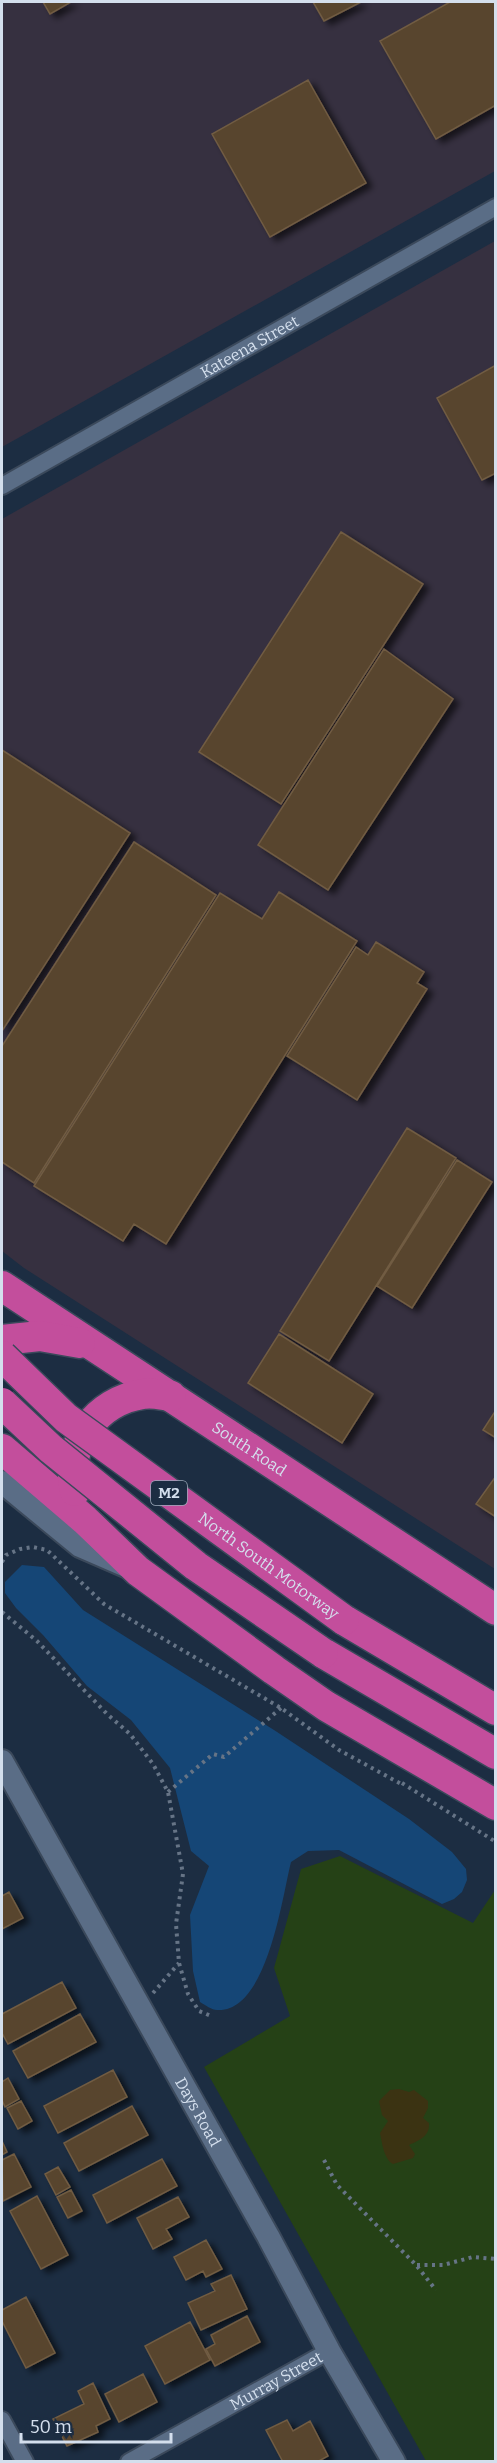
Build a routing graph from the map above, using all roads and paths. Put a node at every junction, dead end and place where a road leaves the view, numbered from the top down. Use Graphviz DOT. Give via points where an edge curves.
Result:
graph roads {
  1 [pos="495,207"];
  2 [pos="2,486"];
  3 [pos="2,1286"];
  4 [pos="2,1340"];
  5 [pos="2,1356"];
  6 [pos="171,1396"];
  7 [pos="2,1403"];
  8 [pos="2,1449"];
  9 [pos="2,1482"];
  10 [pos="85,1520"];
  11 [pos="2,1562"];
  12 [pos="138,1571"];
  13 [pos="495,1610"];
  14 [pos="2,1612"];
  15 [pos="281,1708"];
  16 [pos="495,1710"];
  17 [pos="495,1754"];
  18 [pos="2,1761"];
  19 [pos="404,1785"];
  20 [pos="168,1792"];
  21 [pos="495,1805"];
  22 [pos="179,1963"];
  23 [pos="149,1998"];
  24 [pos="211,2016"];
  25 [pos="324,2160"];
  26 [pos="495,2259"];
  27 [pos="417,2265"];
  28 [pos="436,2290"];
  29 [pos="329,2351"];
  30 [pos="2,2420"];
  31 [pos="25,2462"];
  32 [pos="129,2462"];
  33 [pos="394,2462"];
  1 -- 2 [label="street, Kateena Street"];
  3 -- 6 [label="highway, South Road"];
  4 -- 6 [label="highway" via="40,1336 85,1344"];
  5 -- 16 [label="highway, North South Motorway / M2, bridge" via="66,1418 344,1620"];
  6 -- 10 [label="highway" via="146,1393 121,1399 98,1414 82,1435 73,1470 74,1488"];
  6 -- 13 [label="highway, South Road"];
  7 -- 17 [label="highway, M2, bridge" via="51,1449 196,1566 323,1653"];
  8 -- 10 [label="highway"];
  9 -- 12 [label="street" via="80,1546"];
  10 -- 12 [label="highway"];
  11 -- 15 [label="path" via="6,1555 20,1549 47,1550 104,1604"];
  12 -- 21 [label="highway" via="359,1726"];
  14 -- 20 [label="path" via="37,1641 130,1734"];
  15 -- 19 [label="path" via="339,1749"];
  15 -- 20 [label="path" via="224,1757 213,1754"];
  18 -- 29 [label="street, Days Road"];
  20 -- 22 [label="path" via="183,1874 176,1924"];
  22 -- 23 [label="path"];
  22 -- 24 [label="path" via="188,1994 199,2011"];
  25 -- 27 [label="path" via="336,2185"];
  26 -- 27 [label="path" via="473,2257 443,2265"];
  27 -- 28 [label="path"];
  29 -- 32 [label="street, Murray Street"];
  29 -- 33 [label="street, Days Road"];
  30 -- 31 [label="street"];
}
